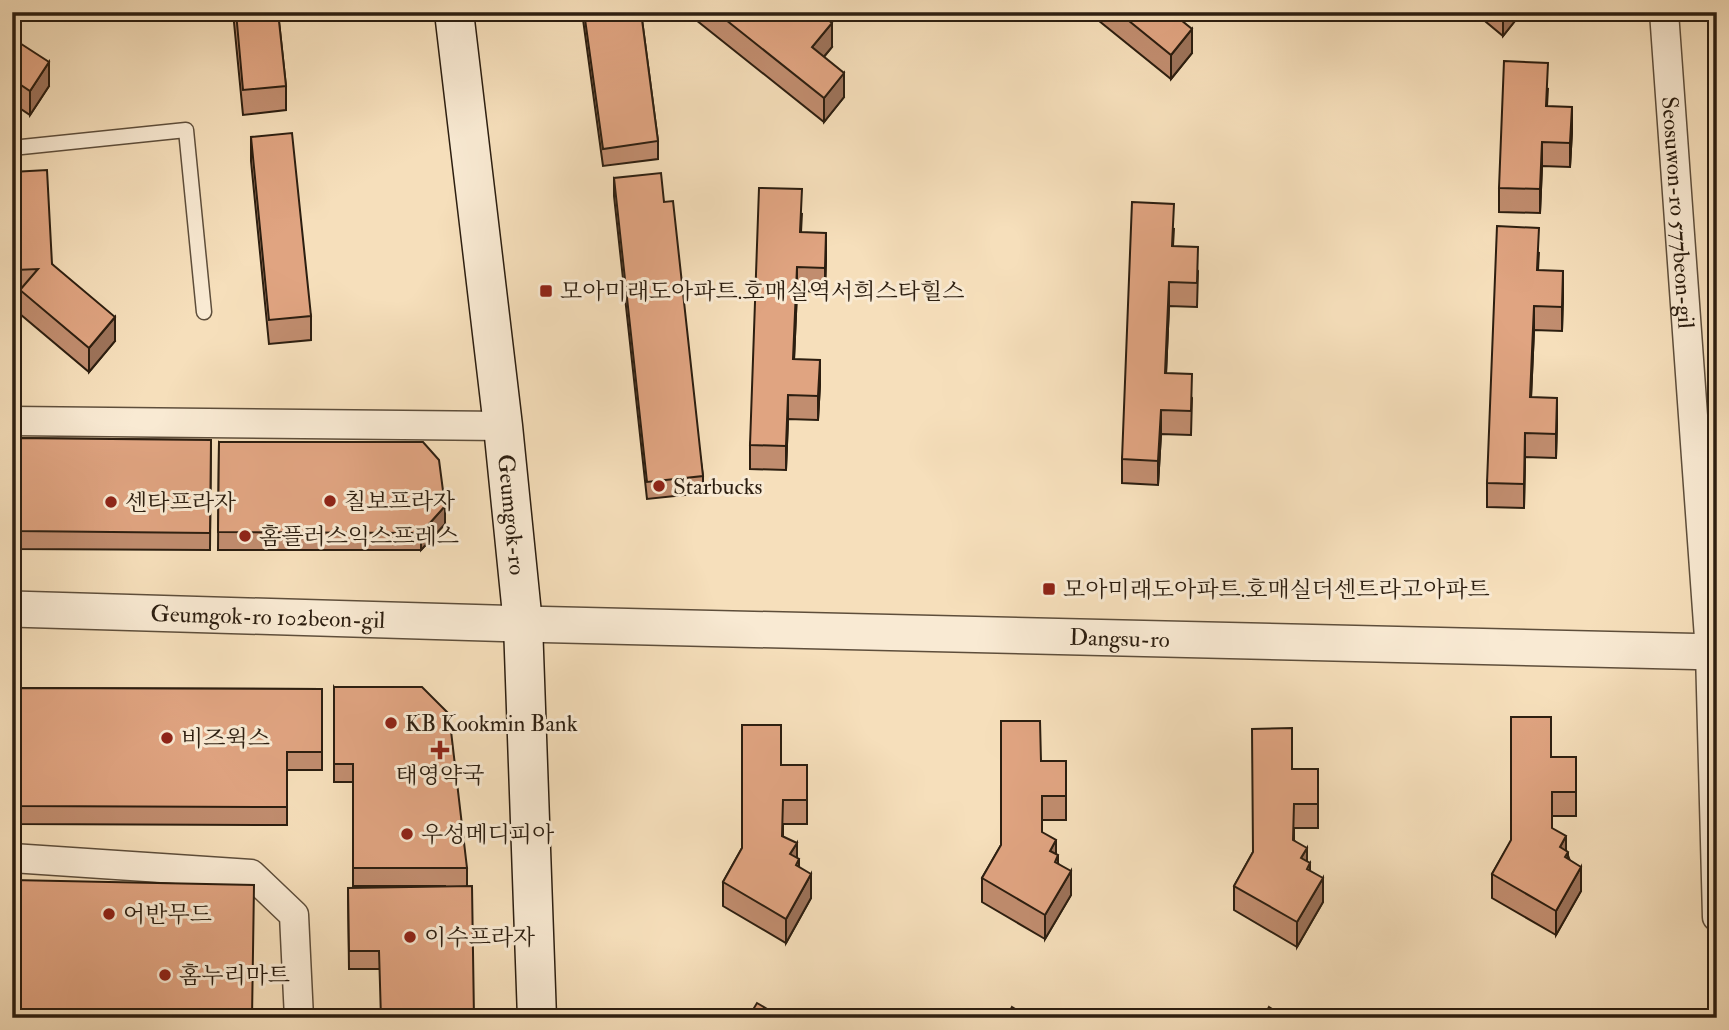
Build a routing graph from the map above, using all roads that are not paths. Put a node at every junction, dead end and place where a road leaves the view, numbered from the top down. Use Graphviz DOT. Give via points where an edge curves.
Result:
graph roads {
  1 [pos="454,12"];
  2 [pos="1664,12"];
  3 [pos="12,148"];
  4 [pos="204,312"];
  5 [pos="12,421"];
  6 [pos="503,426"];
  7 [pos="12,609"];
  8 [pos="523,624"];
  9 [pos="1714,652"];
  10 [pos="12,858"];
  11 [pos="1717,916"];
  12 [pos="299,1018"];
  13 [pos="537,1018"];
  1 -- 6 [label="main road, Geumgok-ro"];
  2 -- 9 [label="street, Seosuwon-ro 577beon-gil"];
  3 -- 4 [label="lane" via="186,130"];
  5 -- 6 [label="street"];
  6 -- 8 [label="main road, Geumgok-ro"];
  7 -- 8 [label="street, Geumgok-ro 102beon-gil"];
  8 -- 9 [label="street, Dangsu-ro"];
  8 -- 13 [label="main road, Geumgok-ro"];
  9 -- 11 [label="street, Seosuwon-ro 577beon-gil"];
  10 -- 12 [label="street" via="251,874 295,915"];
}
